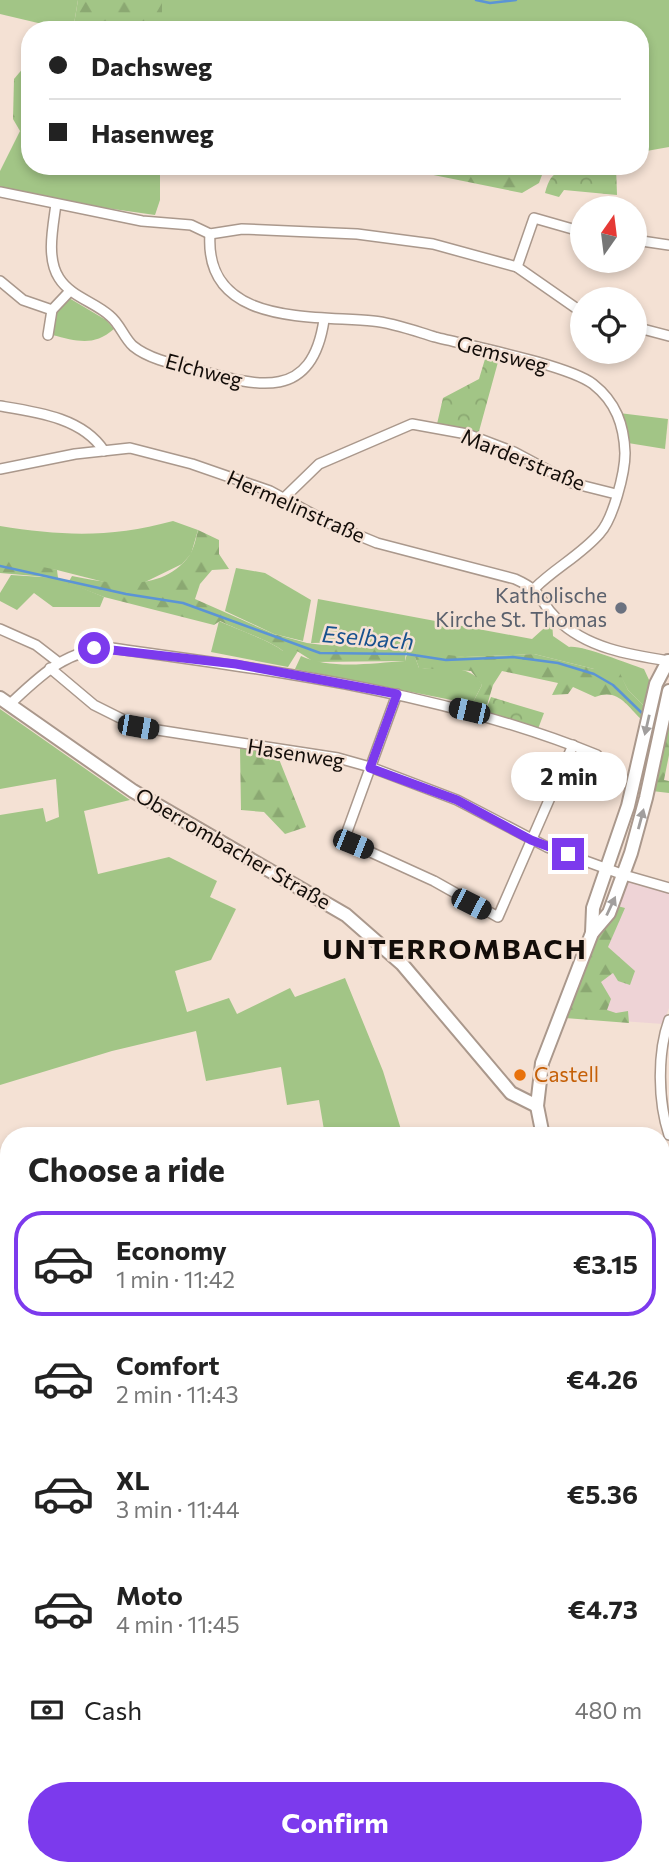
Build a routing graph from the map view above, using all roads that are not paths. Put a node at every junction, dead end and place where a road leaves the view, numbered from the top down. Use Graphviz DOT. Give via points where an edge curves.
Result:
graph roads {
  1 [pos="0,192"];
  2 [pos="56,204"];
  3 [pos="570,228"];
  4 [pos="210,234"];
  5 [pos="648,242"];
  6 [pos="669,245"];
  7 [pos="517,267"];
  8 [pos="0,281"];
  9 [pos="70,291"];
  10 [pos="570,304"];
  11 [pos="52,310"];
  12 [pos="324,320"];
  13 [pos="647,330"];
  14 [pos="48,335"];
  15 [pos="669,336"];
  16 [pos="0,406"];
  17 [pos="104,451"];
  18 [pos="0,469"];
  19 [pos="616,494"];
  20 [pos="284,498"];
  21 [pos="535,588"];
  22 [pos="0,629"];
  23 [pos="669,660"];
  24 [pos="54,665"];
  25 [pos="669,672"];
  26 [pos="669,691"];
  27 [pos="397,694"];
  28 [pos="5,701"];
  29 [pos="573,746"];
  30 [pos="597,755"];
  31 [pos="370,768"];
  32 [pos="531,840"];
  33 [pos="607,869"];
  34 [pos="624,875"];
  35 [pos="669,888"];
  36 [pos="592,933"];
  37 [pos="669,1020"];
  38 [pos="537,1106"];
  39 [pos="541,1127"];
  40 [pos="666,1127"];
  1 -- 2 [label="street"];
  2 -- 4 [label="street" via="191,225"];
  2 -- 9 [label="street, Elchweg" via="53,257 58,277"];
  3 -- 7 [label="street" via="534,218"];
  4 -- 7 [label="street" via="242,229 357,234 433,244"];
  4 -- 12 [label="street, Gemsweg" via="214,269 232,295 274,311"];
  5 -- 6 [label="street"];
  7 -- 10 [label="street"];
  8 -- 11 [label="street" via="23,300"];
  9 -- 11 [label="street"];
  9 -- 12 [label="street, Elchweg" via="110,316 134,346 153,356 256,385 288,381 310,364"];
  11 -- 14 [label="street"];
  12 -- 19 [label="street, Gemsweg" via="375,321 551,367 591,382 611,401 624,432 625,460"];
  13 -- 15 [label="street"];
  16 -- 17 [label="street" via="71,423 94,436"];
  17 -- 18 [label="street, Hermelinstraße"];
  17 -- 20 [label="street, Hermelinstraße" via="130,448 192,464"];
  19 -- 20 [label="street, Marderstraße" via="572,483 514,452 467,434 412,424 318,464"];
  19 -- 21 [label="street, Gemsweg" via="601,533"];
  20 -- 21 [label="street, Hermelinstraße" via="349,533"];
  21 -- 23 [label="street" via="572,633 620,652"];
  22 -- 24 [label="street, Hasenweg" via="36,645"];
  23 -- 25 [label="main road"];
  23 -- 33 [label="main road, one-way" via="656,684 628,806"];
  24 -- 27 [label="street" via="80,652 111,648 236,664"];
  24 -- 28 [label="street"];
  24 -- 31 [label="street, Hasenweg" via="94,705 138,727 338,758"];
  34 -- 26 [label="main road, one-way"];
  27 -- 29 [label="street" via="492,717"];
  27 -- 31 [label="street"];
  28 -- 38 [label="main road, Oberrombacher Straße" via="133,791 355,922 402,964 511,1093"];
  29 -- 30 [label="street"];
  29 -- 32 [label="street"];
  31 -- 32 [label="street, Hasenweg" via="457,800"];
  31 -- 32 [label="street" via="344,840 434,881 498,917"];
  32 -- 33 [label="street, Hasenweg"];
  33 -- 34 [label="street, Hasenweg"];
  33 -- 36 [label="main road" via="593,908"];
  34 -- 35 [label="street, Hasenweg"];
  36 -- 34 [label="main road, one-way" via="609,913"];
  36 -- 38 [label="main road" via="542,1063"];
  37 -- 40 [label="street" via="662,1048"];
  38 -- 39 [label="main road"];
}
